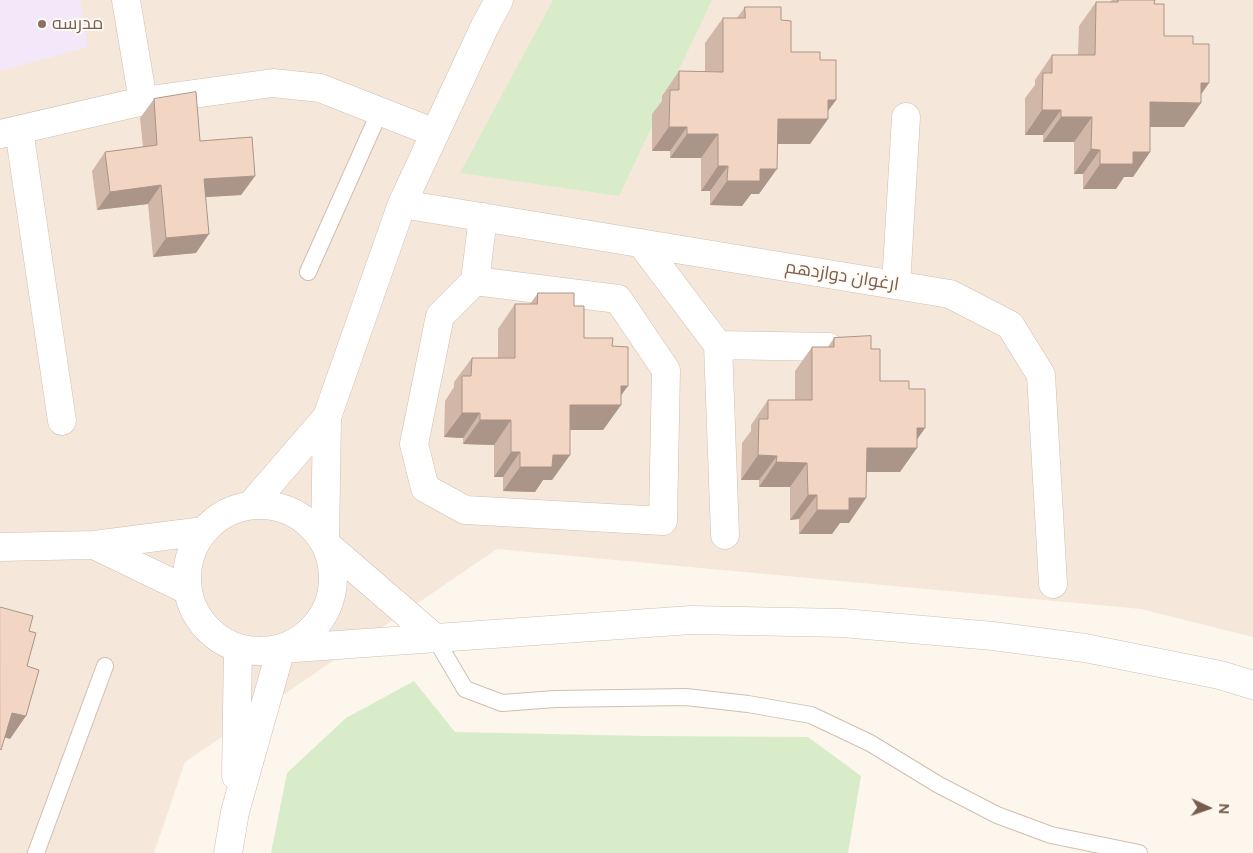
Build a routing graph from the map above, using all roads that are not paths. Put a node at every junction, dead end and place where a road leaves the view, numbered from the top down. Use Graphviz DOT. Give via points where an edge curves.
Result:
graph roads {
  1 [pos="126,0"];
  2 [pos="499,0"];
  3 [pos="143,101"];
  4 [pos="380,111"];
  5 [pos="906,117"];
  6 [pos="9,132"];
  7 [pos="434,133"];
  8 [pos="402,204"];
  9 [pos="483,217"];
  10 [pos="641,243"];
  11 [pos="308,272"];
  12 [pos="475,280"];
  13 [pos="896,285"];
  14 [pos="718,345"];
  15 [pos="830,347"];
  16 [pos="327,417"];
  17 [pos="62,421"];
  18 [pos="251,505"];
  19 [pos="204,531"];
  20 [pos="725,535"];
  21 [pos="325,543"];
  22 [pos="94,545"];
  23 [pos="0,547"];
  24 [pos="1052,584"];
  25 [pos="187,590"];
  26 [pos="435,638"];
  27 [pos="238,649"];
  28 [pos="282,649"];
  29 [pos="105,666"];
  30 [pos="1253,684"];
  31 [pos="235,812"];
  32 [pos="36,853"];
  33 [pos="228,853"];
  34 [pos="1139,853"];
  1 -- 3 [label="street"];
  2 -- 7 [label="street"];
  3 -- 4 [label="street" via="273,83 320,88"];
  3 -- 6 [label="street"];
  4 -- 7 [label="street"];
  4 -- 11 [label="lane"];
  5 -- 13 [label="street"];
  6 -- 17 [label="street"];
  7 -- 8 [label="street"];
  8 -- 9 [label="street, ارغوان دوازدهم"];
  8 -- 16 [label="street"];
  9 -- 10 [label="street, ارغوان دوازدهم"];
  9 -- 12 [label="street"];
  10 -- 13 [label="street, ارغوان دوازدهم"];
  10 -- 14 [label="street"];
  12 -- 12 [label="street" via="618,299 666,370 663,521 465,510 425,488 414,444 440,316"];
  13 -- 24 [label="street, ارغوان دوازدهم" via="950,294 1010,325 1041,375"];
  14 -- 15 [label="street"];
  14 -- 20 [label="street"];
  16 -- 18 [label="street"];
  16 -- 21 [label="street"];
  18 -- 19 [label="street" via="217,518"];
  18 -- 21 [label="street" via="273,506 294,513 312,526"];
  19 -- 22 [label="street"];
  19 -- 25 [label="street" via="193,549 187,569"];
  21 -- 26 [label="street"];
  21 -- 28 [label="street" via="332,564 333,585 328,606 317,625"];
  22 -- 23 [label="street"];
  22 -- 25 [label="street"];
  25 -- 27 [label="street" via="193,610 204,627 219,640"];
  26 -- 28 [label="street"];
  26 -- 30 [label="street" via="691,620 843,623 1085,648"];
  26 -- 34 [label="lane" via="465,689 502,703 555,699 686,698 811,715 870,743 997,816 1051,835"];
  27 -- 28 [label="street" via="260,652"];
  27 -- 31 [label="street"];
  28 -- 31 [label="street"];
  29 -- 32 [label="lane"];
  31 -- 33 [label="street"];
}
